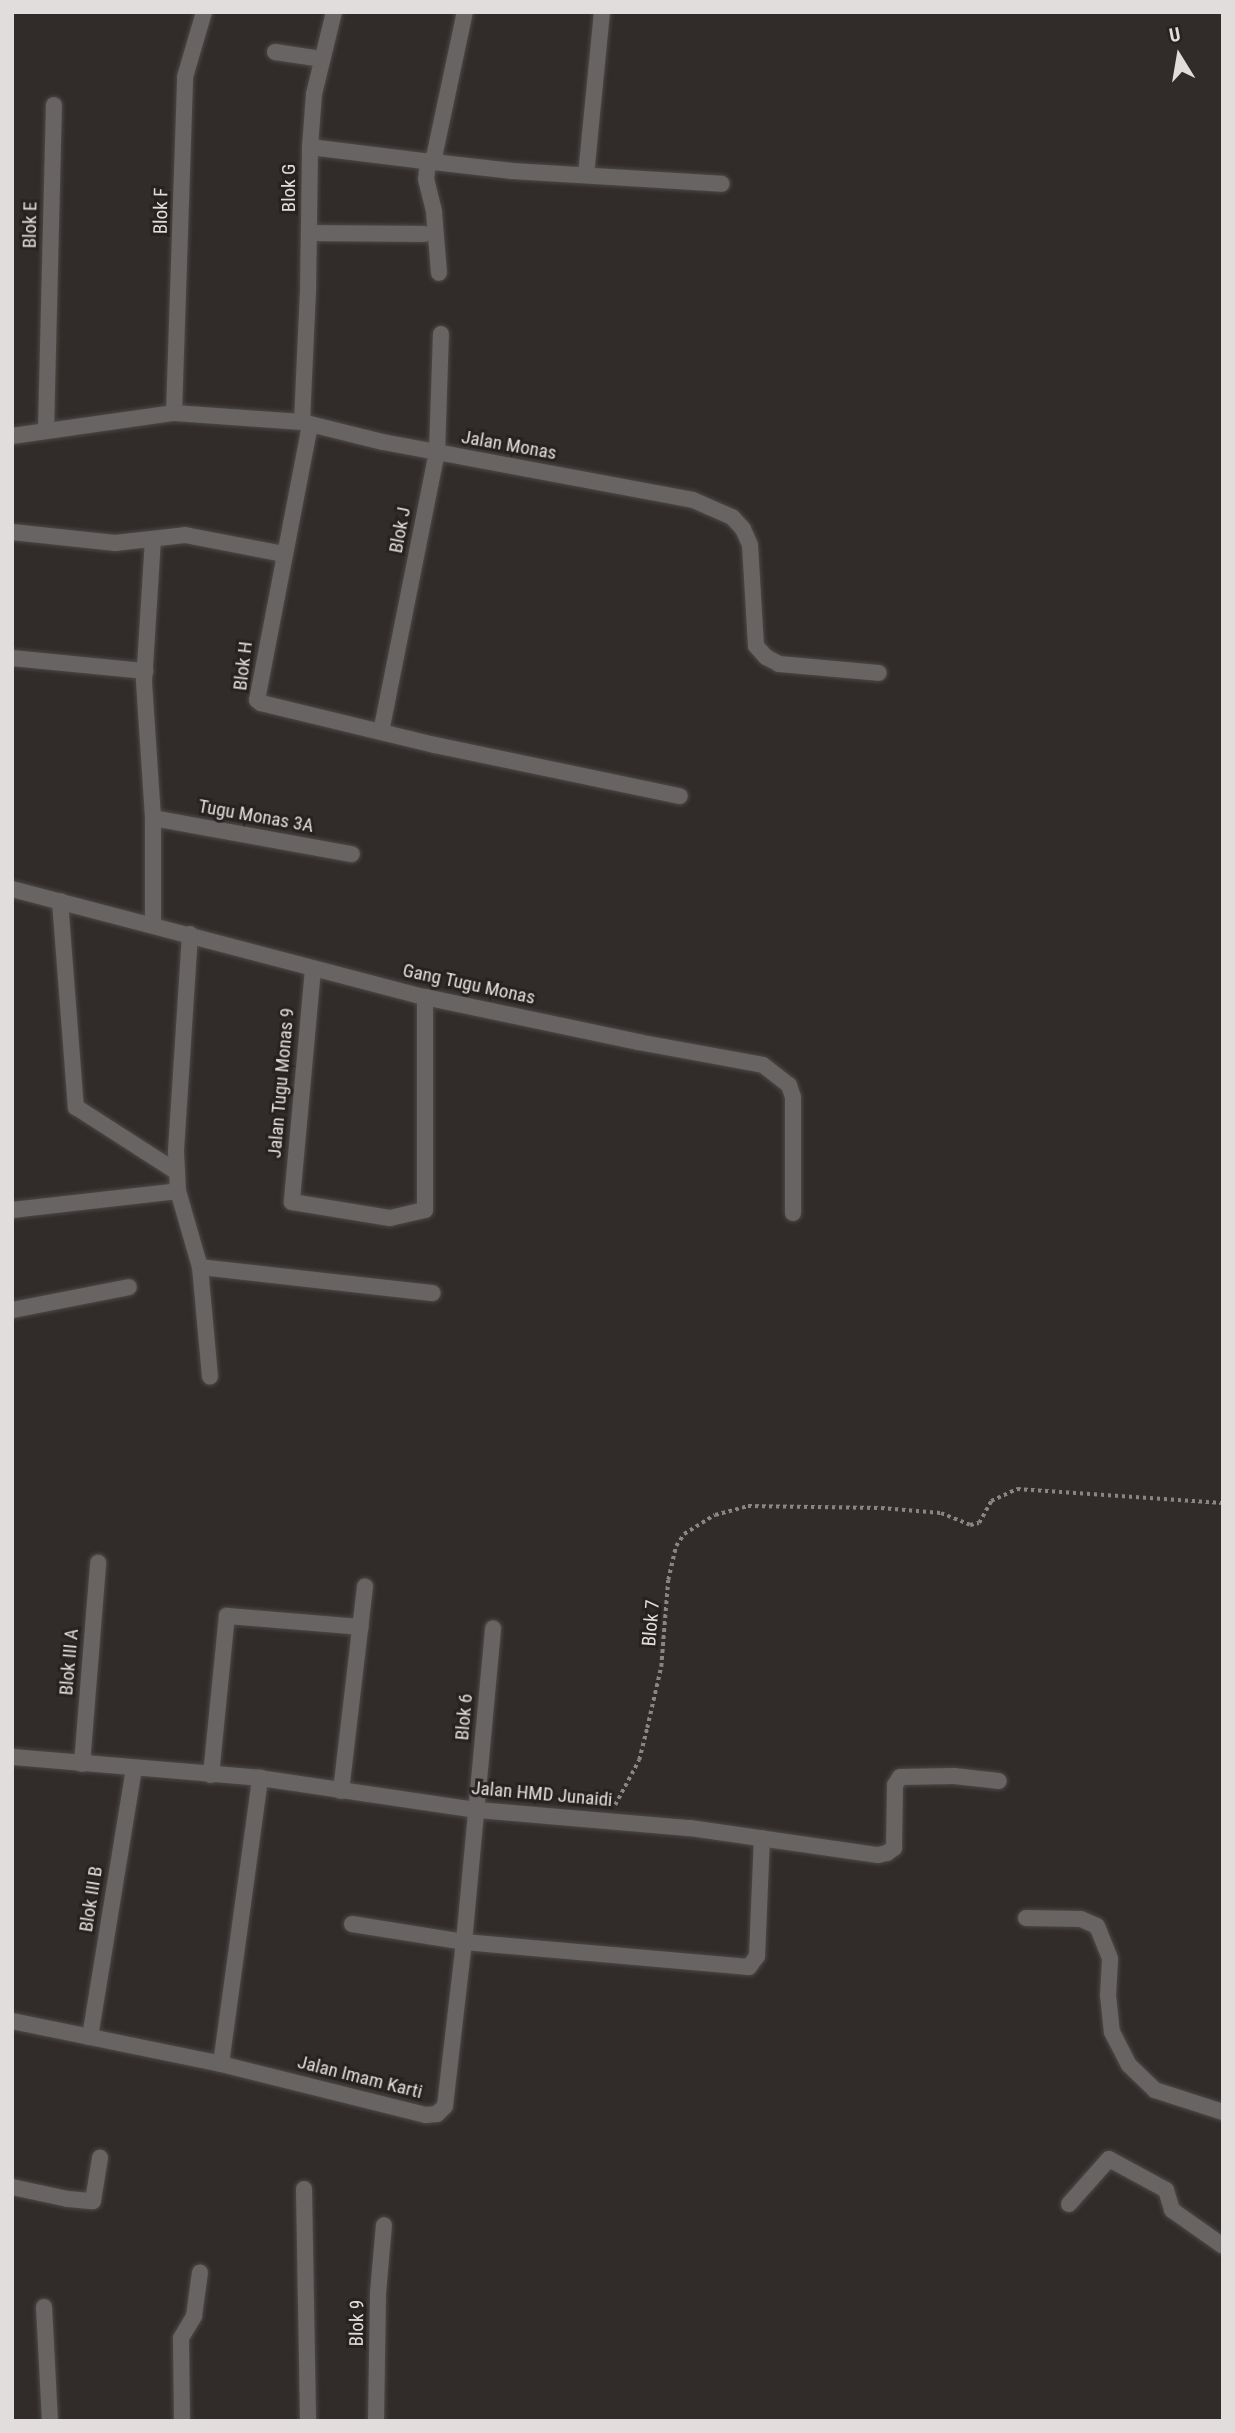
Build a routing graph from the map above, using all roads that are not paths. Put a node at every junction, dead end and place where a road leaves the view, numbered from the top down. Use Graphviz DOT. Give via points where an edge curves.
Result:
graph roads {
  1 [pos="204,12"];
  2 [pos="334,12"];
  3 [pos="465,12"];
  4 [pos="602,12"];
  5 [pos="275,52"];
  6 [pos="322,59"];
  7 [pos="54,105"];
  8 [pos="310,147"];
  9 [pos="430,161"];
  10 [pos="586,175"];
  11 [pos="722,184"];
  12 [pos="310,233"];
  13 [pos="424,234"];
  14 [pos="439,273"];
  15 [pos="441,334"];
  16 [pos="174,413"];
  17 [pos="306,424"];
  18 [pos="46,430"];
  19 [pos="12,436"];
  20 [pos="437,453"];
  21 [pos="12,532"];
  22 [pos="153,539"];
  23 [pos="284,554"];
  24 [pos="12,658"];
  25 [pos="145,671"];
  26 [pos="879,673"];
  27 [pos="381,732"];
  28 [pos="680,796"];
  29 [pos="153,818"];
  30 [pos="352,855"];
  31 [pos="12,889"];
  32 [pos="60,901"];
  33 [pos="153,925"];
  34 [pos="190,934"];
  35 [pos="313,969"];
  36 [pos="425,997"];
  37 [pos="177,1172"];
  38 [pos="178,1191"];
  39 [pos="12,1210"];
  40 [pos="793,1213"];
  41 [pos="200,1267"];
  42 [pos="129,1287"];
  43 [pos="433,1293"];
  44 [pos="12,1310"];
  45 [pos="211,1377"];
  46 [pos="98,1563"];
  47 [pos="365,1586"];
  48 [pos="361,1627"];
  49 [pos="492,1628"];
  50 [pos="12,1757"];
  51 [pos="82,1764"];
  52 [pos="134,1769"];
  53 [pos="211,1775"];
  54 [pos="260,1778"];
  55 [pos="999,1781"];
  56 [pos="341,1790"];
  57 [pos="478,1810"];
  58 [pos="762,1838"];
  59 [pos="1026,1918"];
  60 [pos="352,1924"];
  61 [pos="464,1942"];
  62 [pos="12,2021"];
  63 [pos="90,2037"];
  64 [pos="221,2064"];
  65 [pos="1223,2112"];
  66 [pos="100,2158"];
  67 [pos="12,2187"];
  68 [pos="304,2189"];
  69 [pos="1069,2204"];
  70 [pos="384,2225"];
  71 [pos="1223,2246"];
  72 [pos="200,2272"];
  73 [pos="44,2307"];
  74 [pos="50,2421"];
  75 [pos="182,2421"];
  76 [pos="308,2421"];
  77 [pos="376,2421"];
  1 -- 16 [label="street, Blok F" via="185,77"];
  2 -- 6 [label="street"];
  3 -- 9 [label="street"];
  4 -- 10 [label="street"];
  5 -- 6 [label="street"];
  6 -- 8 [label="street"];
  7 -- 18 [label="street, Blok E"];
  8 -- 9 [label="street, Blok G"];
  8 -- 12 [label="street, Blok G"];
  9 -- 10 [label="street, Blok G"];
  9 -- 14 [label="street" via="426,179"];
  10 -- 11 [label="street, Blok G"];
  12 -- 13 [label="street"];
  12 -- 17 [label="street, Blok G"];
  15 -- 20 [label="street, Blok J"];
  16 -- 17 [label="street, Jalan Monas"];
  16 -- 18 [label="street, Jalan Monas"];
  17 -- 20 [label="street, Jalan Monas"];
  17 -- 23 [label="street, Blok G"];
  18 -- 19 [label="street, Jalan Monas"];
  20 -- 26 [label="street, Jalan Monas" via="712,506 732,517 750,545 755,646 766,657 779,664"];
  20 -- 27 [label="street, Blok J"];
  21 -- 22 [label="street" via="115,543"];
  22 -- 23 [label="street" via="185,535"];
  22 -- 25 [label="street"];
  23 -- 27 [label="street, Blok H" via="257,700"];
  24 -- 25 [label="street"];
  25 -- 29 [label="street"];
  27 -- 28 [label="street"];
  29 -- 30 [label="street, Tugu Monas 3A"];
  29 -- 33 [label="street"];
  31 -- 32 [label="street, Gang Tugu Monas"];
  32 -- 33 [label="street, Gang Tugu Monas"];
  32 -- 37 [label="street" via="76,1107"];
  33 -- 34 [label="street, Gang Tugu Monas"];
  34 -- 35 [label="street, Gang Tugu Monas"];
  34 -- 37 [label="street"];
  35 -- 36 [label="street, Gang Tugu Monas"];
  35 -- 36 [label="street, Jalan Tugu Monas 9" via="292,1202 390,1218 425,1210"];
  36 -- 40 [label="street, Gang Tugu Monas" via="763,1065 789,1085 793,1097"];
  37 -- 38 [label="street"];
  38 -- 39 [label="street"];
  38 -- 41 [label="street"];
  41 -- 43 [label="street"];
  41 -- 45 [label="street"];
  42 -- 44 [label="street"];
  46 -- 51 [label="street, Blok III A"];
  47 -- 48 [label="street"];
  48 -- 53 [label="street" via="227,1615"];
  48 -- 56 [label="street"];
  49 -- 57 [label="street, Blok 6"];
  50 -- 51 [label="street, Jalan HMD Junaidi"];
  51 -- 52 [label="street, Jalan HMD Junaidi"];
  52 -- 53 [label="street, Jalan HMD Junaidi"];
  52 -- 63 [label="street, Blok III B"];
  53 -- 54 [label="street, Jalan HMD Junaidi"];
  54 -- 56 [label="street, Jalan HMD Junaidi"];
  54 -- 64 [label="street"];
  55 -- 58 [label="street, Jalan HMD Junaidi" via="900,1777 895,1785 894,1847 887,1853"];
  56 -- 57 [label="street, Jalan HMD Junaidi"];
  57 -- 58 [label="street, Jalan HMD Junaidi"];
  57 -- 61 [label="street, Jalan Imam Karti"];
  58 -- 61 [label="street" via="757,1956 750,1968"];
  59 -- 65 [label="street" via="1081,1919 1097,1926 1110,1959 1112,2032 1129,2064 1154,2090"];
  60 -- 61 [label="street"];
  61 -- 64 [label="street, Jalan Imam Karti" via="445,2106 437,2114"];
  62 -- 63 [label="street, Jalan Imam Karti"];
  63 -- 64 [label="street, Jalan Imam Karti"];
  66 -- 67 [label="street" via="93,2201"];
  68 -- 76 [label="street"];
  69 -- 71 [label="street" via="1109,2160 1166,2190 1172,2210"];
  70 -- 77 [label="street, Blok 9"];
  72 -- 75 [label="street" via="194,2316 181,2338"];
  73 -- 74 [label="street"];
}
